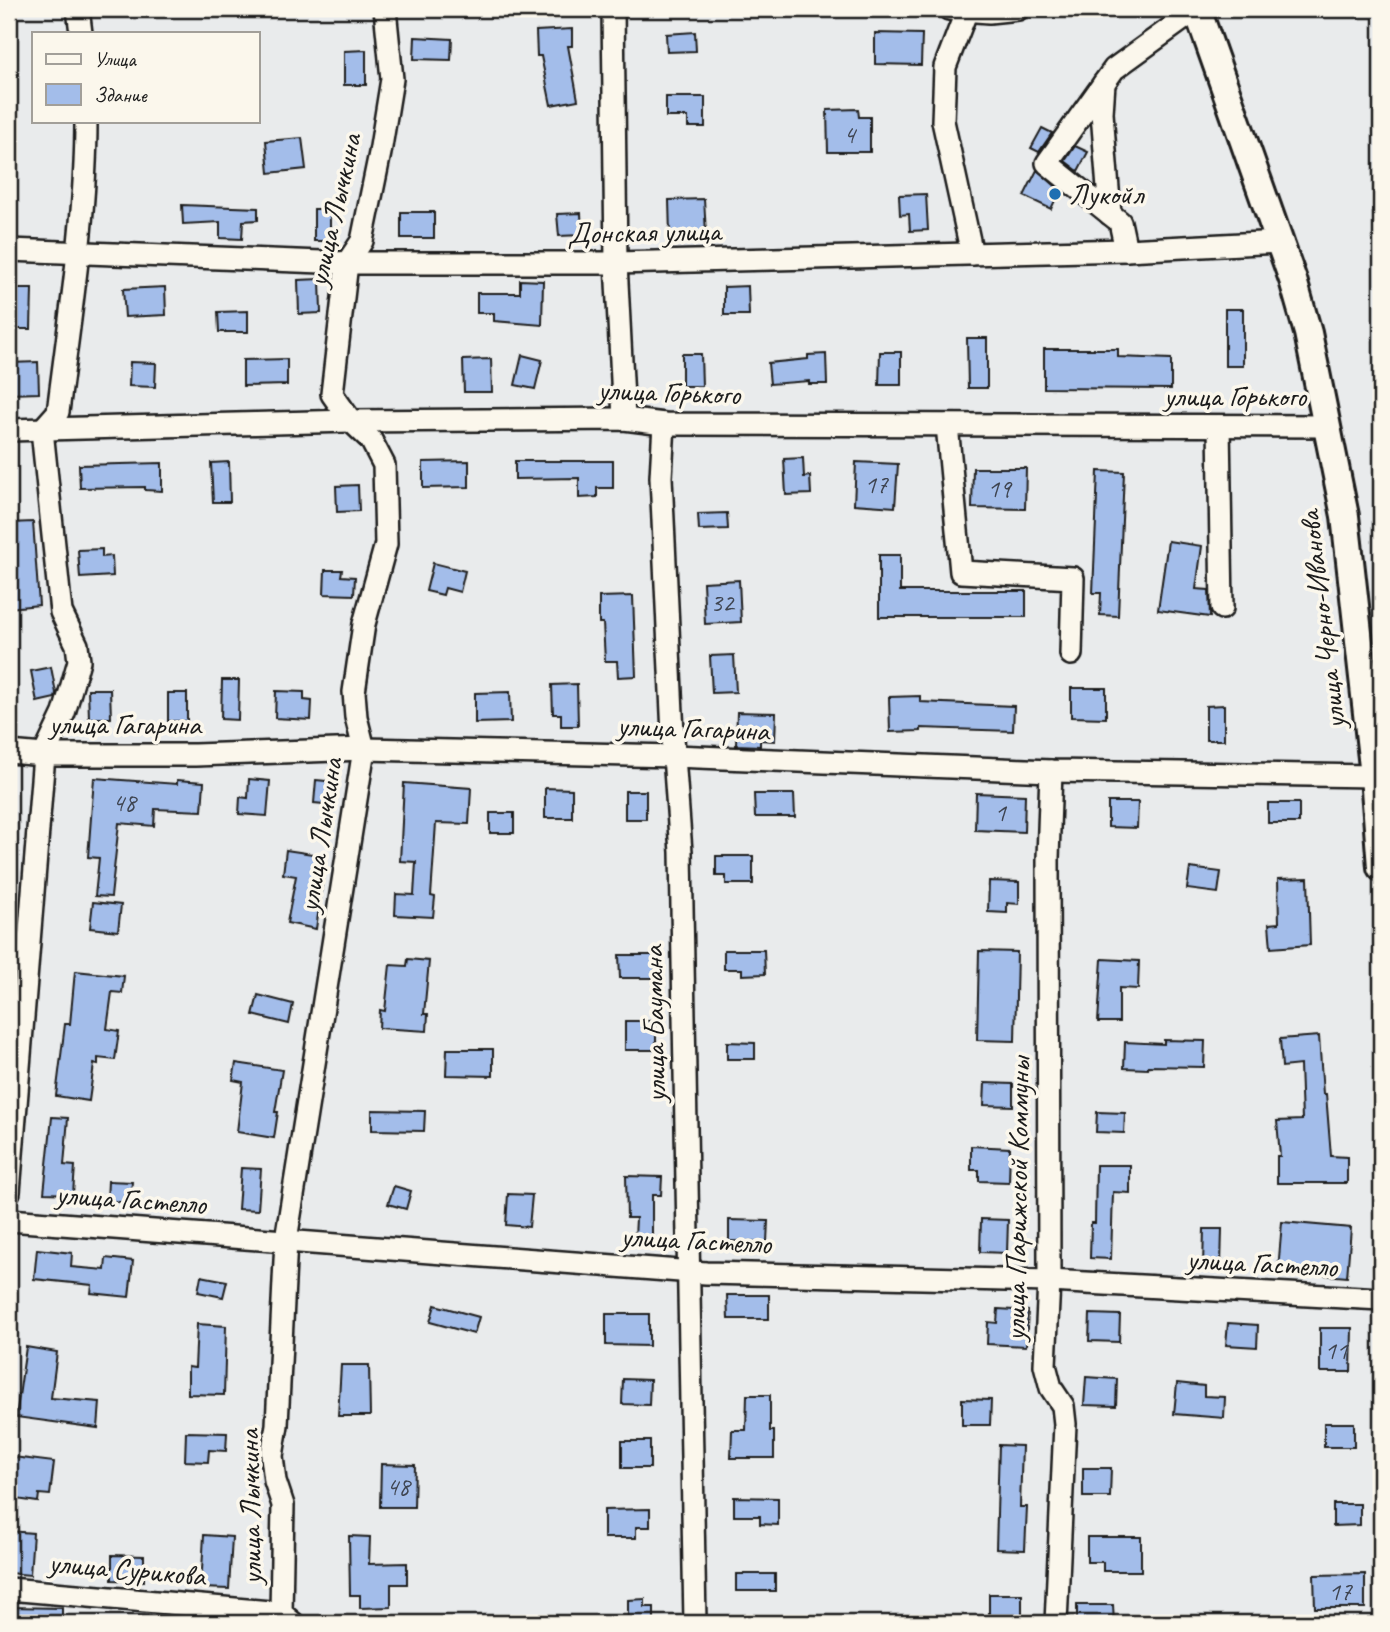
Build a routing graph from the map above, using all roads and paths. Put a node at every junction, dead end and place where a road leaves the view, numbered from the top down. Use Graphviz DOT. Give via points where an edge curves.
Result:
graph roads {
  1 [pos="78,9"];
  2 [pos="385,9"];
  3 [pos="613,9"];
  4 [pos="1018,9"];
  5 [pos="1197,9"];
  6 [pos="958,10"];
  7 [pos="81,32"];
  8 [pos="1104,83"];
  9 [pos="86,122"];
  10 [pos="1110,214"];
  11 [pos="1280,242"];
  12 [pos="9,250"];
  13 [pos="1126,250"];
  14 [pos="78,253"];
  15 [pos="972,254"];
  16 [pos="347,263"];
  17 [pos="615,263"];
  18 [pos="624,419"];
  19 [pos="351,421"];
  20 [pos="664,424"];
  21 [pos="947,425"];
  22 [pos="1219,426"];
  23 [pos="1327,426"];
  24 [pos="9,430"];
  25 [pos="42,430"];
  26 [pos="1222,608"];
  27 [pos="1071,654"];
  28 [pos="364,749"];
  29 [pos="9,752"];
  30 [pos="44,755"];
  31 [pos="674,756"];
  32 [pos="1051,771"];
  33 [pos="1374,776"];
  34 [pos="1381,867"];
  35 [pos="9,1192"];
  36 [pos="9,1220"];
  37 [pos="286,1240"];
  38 [pos="689,1272"];
  39 [pos="1049,1281"];
  40 [pos="1381,1299"];
  41 [pos="9,1589"];
  42 [pos="284,1620"];
  43 [pos="695,1623"];
  44 [pos="1056,1623"];
  1 -- 7 [label="street"];
  2 -- 16 [label="street, улица Лычкина" via="392,79 362,241"];
  3 -- 17 [label="street"];
  4 -- 6 [label="street"];
  5 -- 8 [label="street" via="1114,69"];
  5 -- 11 [label="main road, улица Черно-Иванова"];
  6 -- 15 [label="street" via="945,67 943,121"];
  8 -- 10 [label="street"];
  8 -- 10 [label="street" via="1047,163"];
  9 -- 14 [label="street"];
  10 -- 13 [label="street" via="1120,222"];
  11 -- 13 [label="street, Донская улица"];
  11 -- 23 [label="main road, улица Черно-Иванова" via="1308,332"];
  12 -- 14 [label="street, Донская улица"];
  13 -- 15 [label="street, Донская улица"];
  14 -- 16 [label="street, Донская улица"];
  14 -- 25 [label="street" via="58,412"];
  15 -- 17 [label="street, Донская улица"];
  16 -- 17 [label="street, Донская улица"];
  16 -- 19 [label="street, улица Лычкина" via="332,394"];
  17 -- 18 [label="street"];
  18 -- 19 [label="street, улица Горького"];
  18 -- 20 [label="street, улица Горького"];
  19 -- 25 [label="street, улица Горького"];
  19 -- 28 [label="street, улица Лычкина" via="371,440 384,466 386,544 364,624 354,692"];
  20 -- 21 [label="street, улица Горького"];
  20 -- 31 [label="street, улица Баумана" via="661,477"];
  21 -- 22 [label="street, улица Горького"];
  21 -- 27 [label="street" via="961,572 1073,578"];
  22 -- 23 [label="street, улица Горького"];
  22 -- 26 [label="street"];
  23 -- 33 [label="main road, улица Черно-Иванова" via="1345,516"];
  24 -- 25 [label="street, улица Горького"];
  25 -- 30 [label="street" via="61,612 77,645 79,661 64,713"];
  28 -- 30 [label="street, улица Гагарина"];
  28 -- 31 [label="street, улица Гагарина"];
  28 -- 37 [label="street, улица Лычкина"];
  29 -- 30 [label="street, улица Гагарина"];
  30 -- 35 [label="street"];
  31 -- 32 [label="street, улица Гагарина"];
  31 -- 38 [label="street, улица Баумана" via="681,852"];
  32 -- 33 [label="street, улица Гагарина"];
  32 -- 39 [label="street, улица Парижской Коммуны"];
  33 -- 34 [label="main road, улица Черно-Иванова"];
  36 -- 37 [label="street, улица Гастелло"];
  37 -- 38 [label="street, улица Гастелло"];
  37 -- 42 [label="street, улица Лычкина" via="272,1456 283,1505"];
  38 -- 39 [label="street, улица Гастелло"];
  38 -- 43 [label="street, улица Баумана"];
  39 -- 40 [label="street, улица Гастелло"];
  39 -- 44 [label="street, улица Парижской Коммуны" via="1045,1365 1051,1388 1063,1406 1065,1424"];
  41 -- 42 [label="street, улица Сурикова"];
}
